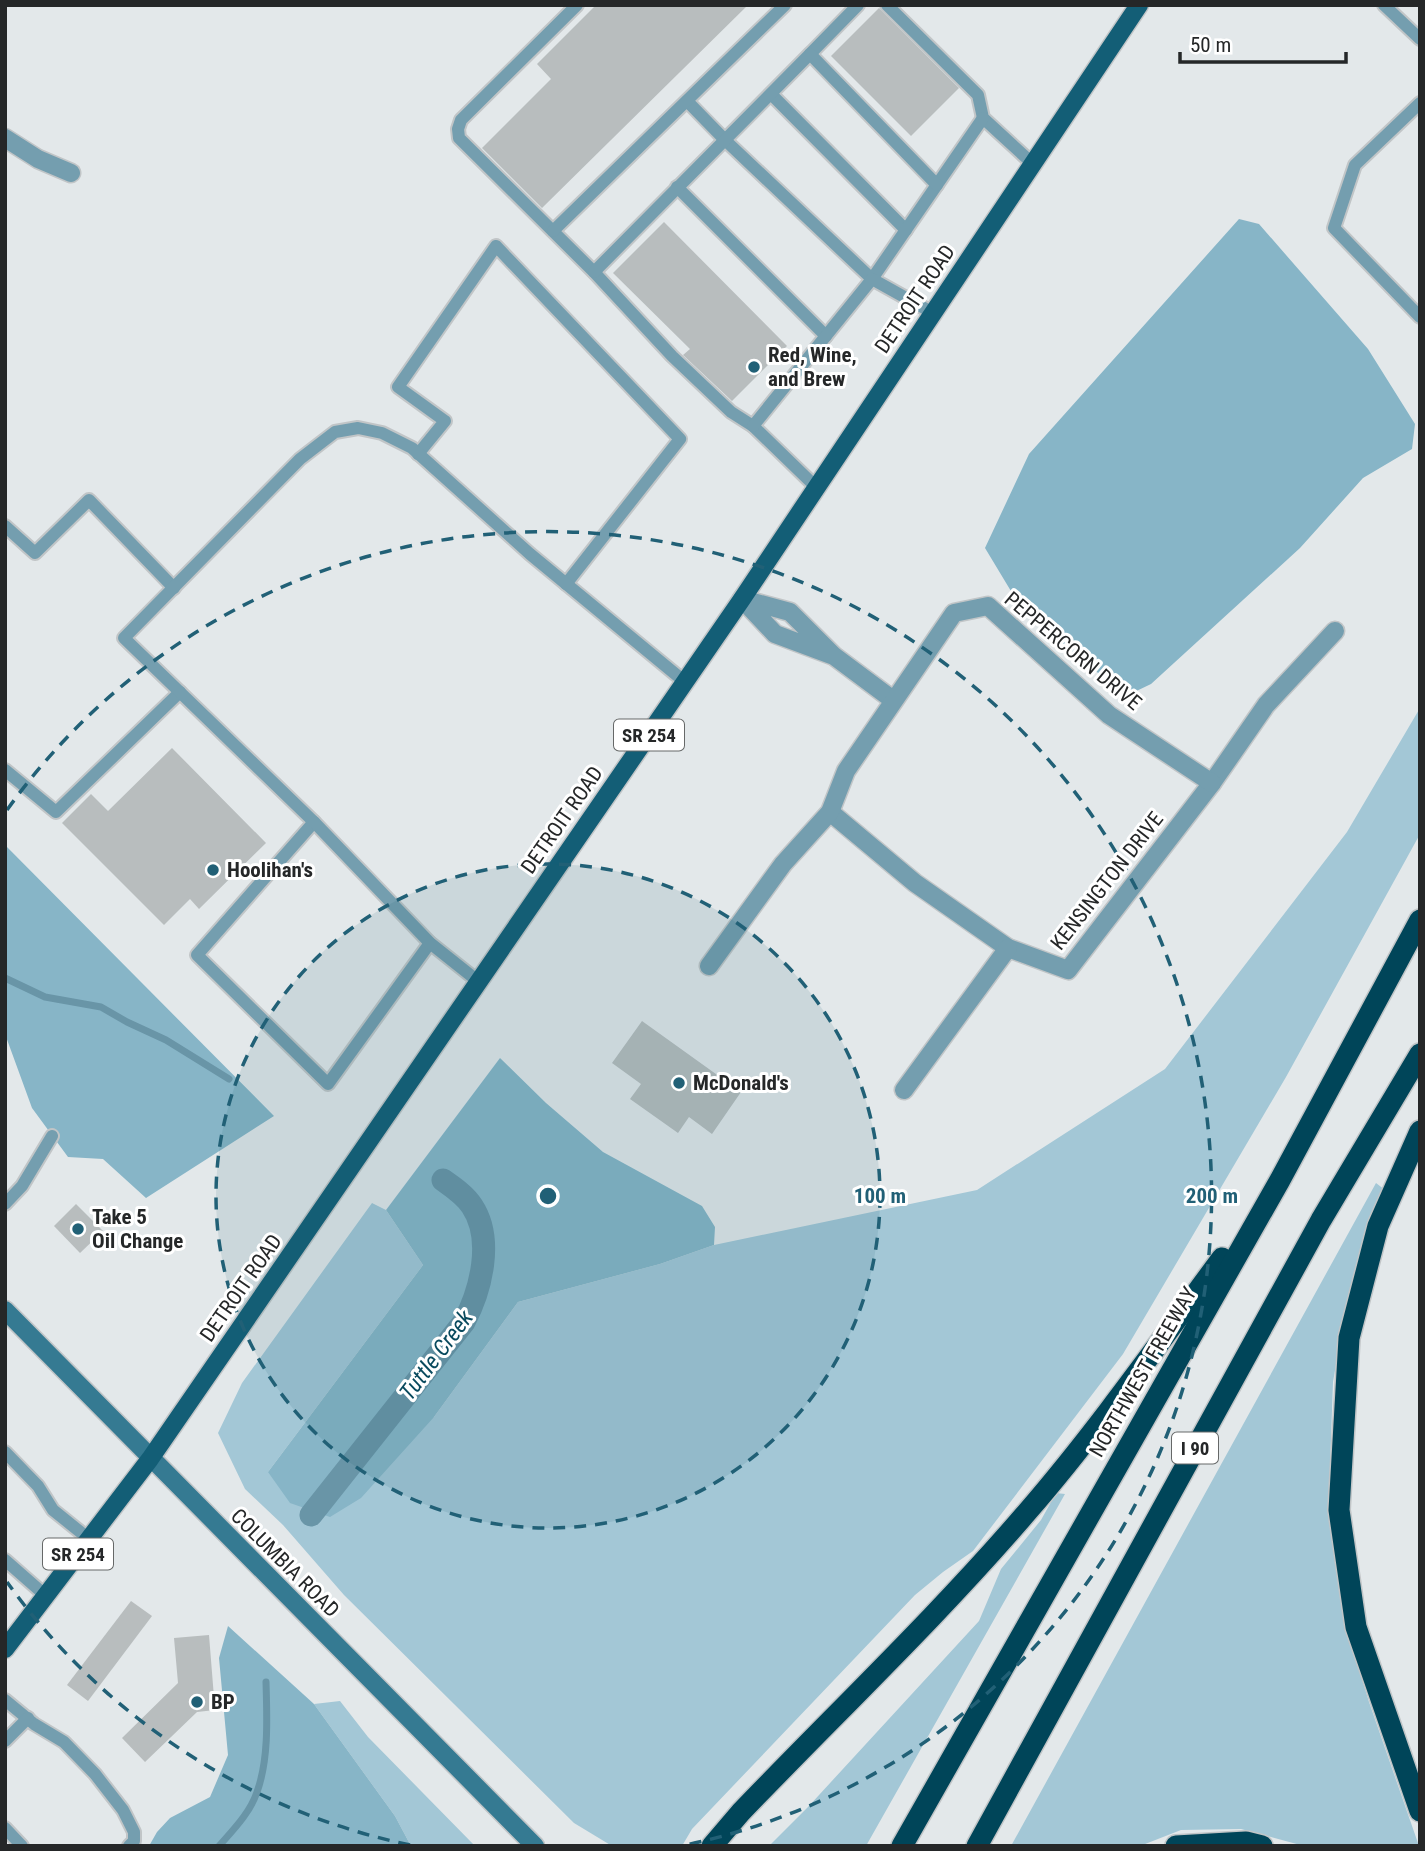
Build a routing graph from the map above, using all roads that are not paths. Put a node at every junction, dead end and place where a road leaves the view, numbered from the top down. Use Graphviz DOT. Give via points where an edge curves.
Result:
graph roads {
  1 [pos="577,5"];
  2 [pos="785,5"];
  3 [pos="858,5"];
  4 [pos="887,5"];
  5 [pos="1384,5"];
  6 [pos="1137,6"];
  7 [pos="1420,39"];
  8 [pos="810,54"];
  9 [pos="771,94"];
  10 [pos="687,101"];
  11 [pos="1420,103"];
  12 [pos="983,118"];
  13 [pos="5,138"];
  14 [pos="726,141"];
  15 [pos="1033,164"];
  16 [pos="71,173"];
  17 [pos="937,185"];
  18 [pos="677,187"];
  19 [pos="906,230"];
  20 [pos="553,231"];
  21 [pos="594,272"];
  22 [pos="872,279"];
  23 [pos="933,313"];
  24 [pos="1420,317"];
  25 [pos="826,336"];
  26 [pos="753,426"];
  27 [pos="418,454"];
  28 [pos="817,488"];
  29 [pos="5,526"];
  30 [pos="566,584"];
  31 [pos="174,587"];
  32 [pos="742,599"];
  33 [pos="1335,631"];
  34 [pos="834,656"];
  35 [pos="685,682"];
  36 [pos="180,692"];
  37 [pos="894,700"];
  38 [pos="5,770"];
  39 [pos="1213,782"];
  40 [pos="830,813"];
  41 [pos="314,822"];
  42 [pos="1420,920"];
  43 [pos="430,943"];
  44 [pos="1008,948"];
  45 [pos="709,966"];
  46 [pos="479,982"];
  47 [pos="1420,1054"];
  48 [pos="904,1090"];
  49 [pos="1420,1131"];
  50 [pos="52,1136"];
  51 [pos="1280,1180"];
  52 [pos="5,1204"];
  53 [pos="7,1316"];
  54 [pos="5,1452"];
  55 [pos="150,1459"];
  56 [pos="89,1539"];
  57 [pos="5,1560"];
  58 [pos="46,1596"];
  59 [pos="5,1649"];
  60 [pos="5,1700"];
  61 [pos="28,1718"];
  62 [pos="5,1741"];
  63 [pos="1420,1811"];
  64 [pos="5,1828"];
  65 [pos="22,1846"];
  66 [pos="129,1846"];
  67 [pos="535,1846"];
  68 [pos="712,1846"];
  69 [pos="902,1846"];
  70 [pos="977,1846"];
  71 [pos="1177,1846"];
  72 [pos="1262,1846"];
  1 -- 20 [label="lane" via="461,120 458,130 459,138"];
  2 -- 10 [label="lane"];
  3 -- 8 [label="lane"];
  4 -- 12 [label="lane" via="978,95"];
  5 -- 7 [label="lane"];
  6 -- 15 [label="main road, DETROIT ROAD / SR 254"];
  8 -- 9 [label="lane"];
  8 -- 17 [label="lane"];
  9 -- 14 [label="lane"];
  9 -- 19 [label="lane"];
  10 -- 14 [label="lane"];
  10 -- 20 [label="lane"];
  11 -- 24 [label="lane" via="1355,165 1334,228"];
  12 -- 15 [label="lane"];
  12 -- 17 [label="lane"];
  13 -- 16 [label="street"];
  14 -- 18 [label="lane"];
  14 -- 22 [label="lane"];
  15 -- 23 [label="main road, DETROIT ROAD / SR 254"];
  17 -- 19 [label="lane"];
  18 -- 21 [label="lane"];
  18 -- 25 [label="lane"];
  19 -- 22 [label="lane"];
  20 -- 21 [label="lane"];
  21 -- 26 [label="lane" via="673,356 731,412"];
  22 -- 23 [label="lane"];
  22 -- 25 [label="lane"];
  23 -- 28 [label="main road, DETROIT ROAD / SR 254"];
  25 -- 26 [label="lane"];
  26 -- 28 [label="lane"];
  27 -- 30 [label="lane"];
  27 -- 30 [label="lane" via="445,421 398,387 496,247 680,439"];
  27 -- 31 [label="lane" via="382,433 358,428 335,432 300,459"];
  28 -- 32 [label="main road, DETROIT ROAD / SR 254"];
  29 -- 31 [label="lane" via="35,553 89,500"];
  30 -- 35 [label="lane"];
  31 -- 36 [label="lane" via="124,638"];
  32 -- 34 [label="street" via="775,634"];
  32 -- 34 [label="street" via="790,612"];
  32 -- 35 [label="main road, DETROIT ROAD / SR 254"];
  33 -- 39 [label="street, KENSINGTON DRIVE" via="1266,705"];
  34 -- 37 [label="street"];
  35 -- 46 [label="main road, DETROIT ROAD / SR 254"];
  36 -- 38 [label="lane" via="56,812"];
  36 -- 41 [label="lane"];
  37 -- 39 [label="street, PEPPERCORN DRIVE" via="954,613 988,606 1109,715"];
  37 -- 40 [label="street, PEPPERCORN DRIVE" via="846,771"];
  39 -- 44 [label="street, KENSINGTON DRIVE" via="1068,970"];
  40 -- 44 [label="street, KENSINGTON DRIVE" via="915,883"];
  40 -- 45 [label="street, PEPPERCORN DRIVE" via="783,864"];
  41 -- 43 [label="lane"];
  41 -- 43 [label="lane" via="197,955 328,1084"];
  42 -- 51 [label="highway, NORTHWEST FREEWAY / I 90"];
  43 -- 46 [label="lane"];
  44 -- 48 [label="street"];
  46 -- 55 [label="main road, DETROIT ROAD / SR 254"];
  47 -- 70 [label="highway, I 90" via="1321,1220"];
  49 -- 63 [label="highway" via="1378,1226 1349,1338 1339,1510 1356,1627"];
  50 -- 52 [label="lane" via="22,1186"];
  51 -- 68 [label="highway" via="1030,1509"];
  51 -- 69 [label="highway, NORTHWEST FREEWAY / I 90"];
  53 -- 55 [label="main road, COLUMBIA ROAD"];
  54 -- 56 [label="lane" via="38,1486 53,1510"];
  55 -- 56 [label="main road, DETROIT ROAD / SR 254"];
  55 -- 67 [label="main road, COLUMBIA ROAD"];
  56 -- 58 [label="main road, DETROIT ROAD / SR 254"];
  57 -- 58 [label="lane"];
  58 -- 59 [label="main road, DETROIT ROAD / SR 254"];
  60 -- 61 [label="lane"];
  61 -- 62 [label="lane"];
  61 -- 66 [label="lane" via="64,1742 95,1774 134,1832"];
  64 -- 65 [label="lane"];
  71 -- 72 [label="highway" via="1246,1842"];
}
